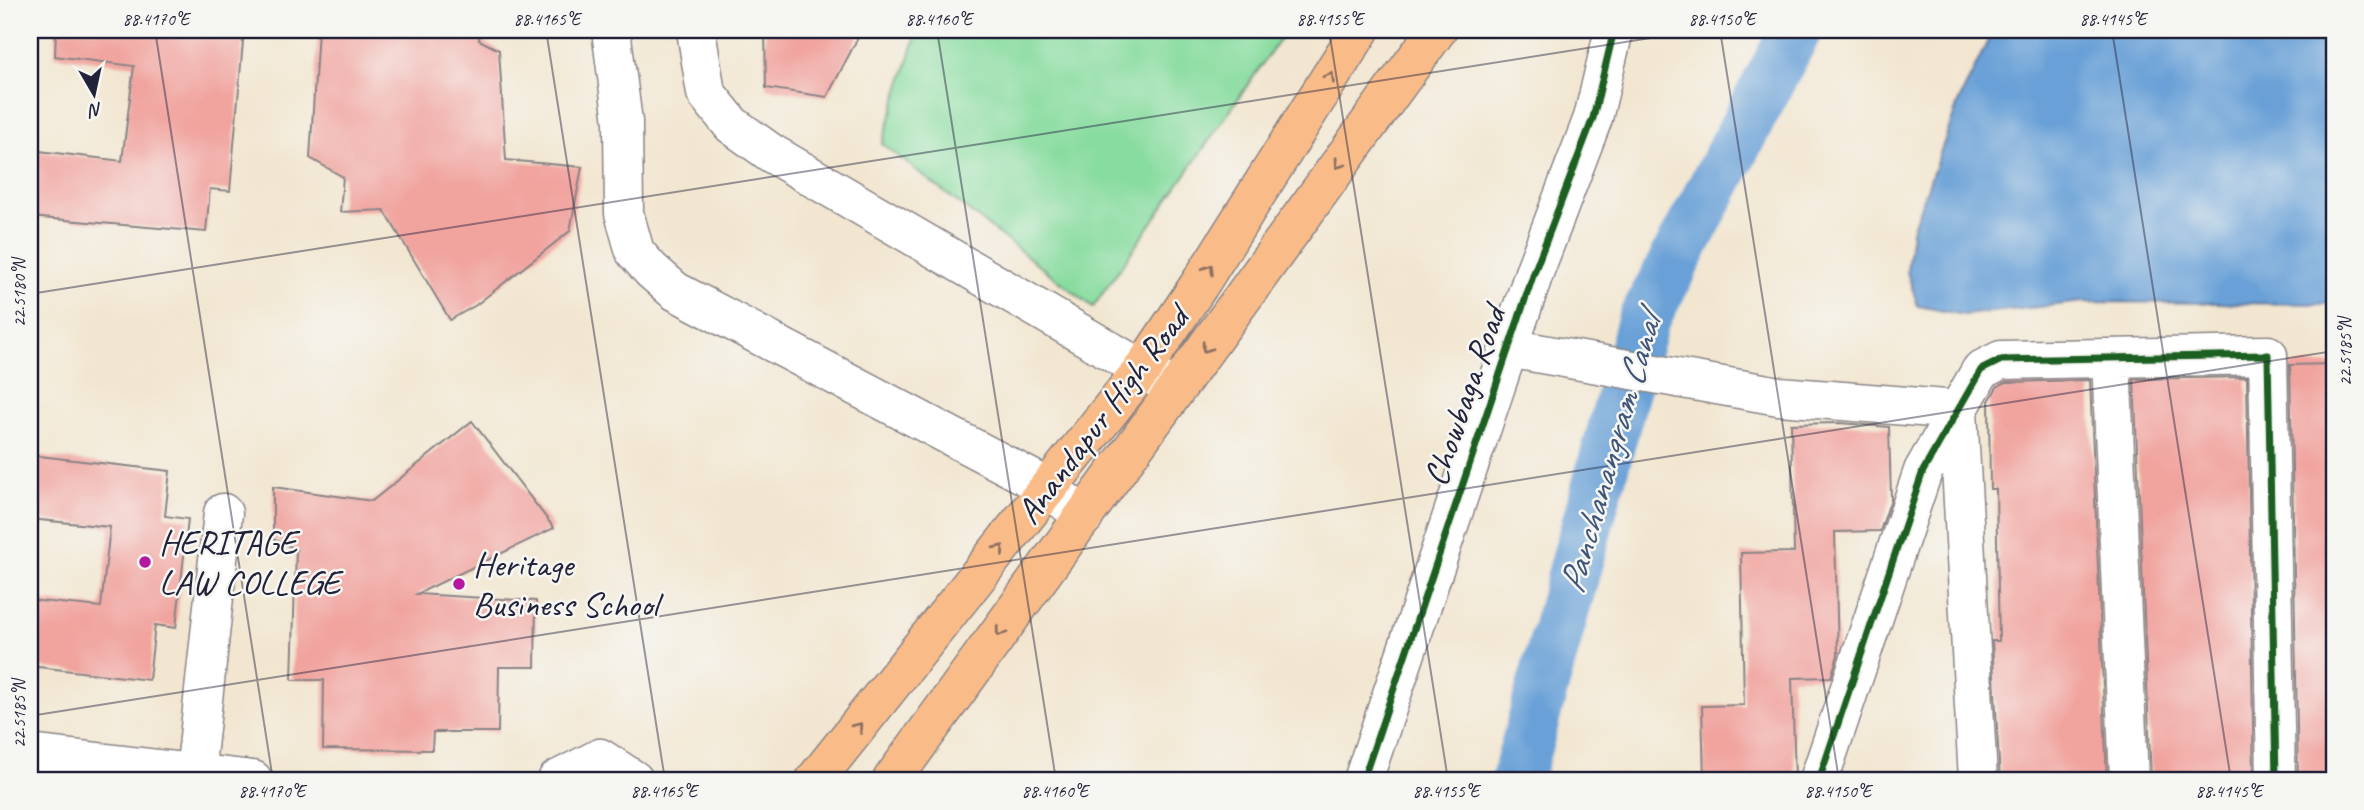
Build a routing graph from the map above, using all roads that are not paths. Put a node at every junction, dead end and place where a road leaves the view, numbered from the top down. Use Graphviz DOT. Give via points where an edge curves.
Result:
graph roads {
  1 [pos="611,30"];
  2 [pos="696,30"];
  3 [pos="1360,30"];
  4 [pos="1437,30"];
  5 [pos="1614,30"];
  6 [pos="1508,348"];
  7 [pos="2110,358"];
  8 [pos="1142,370"];
  9 [pos="1176,389"];
  10 [pos="1958,410"];
  11 [pos="1049,488"];
  12 [pos="223,513"];
  13 [pos="1084,517"];
  14 [pos="30,754"];
  15 [pos="195,775"];
  16 [pos="253,780"];
  17 [pos="557,780"];
  18 [pos="634,780"];
  19 [pos="815,780"];
  20 [pos="892,780"];
  21 [pos="1363,780"];
  22 [pos="1818,780"];
  23 [pos="1978,780"];
  24 [pos="2129,780"];
  25 [pos="2276,780"];
  1 -- 11 [label="street" via="623,122 624,213 635,252 652,270 675,291"];
  2 -- 8 [label="street" via="706,93 732,125 782,160"];
  8 -- 3 [label="main road, Anandapur High Road, one-way"];
  4 -- 9 [label="main road, Anandapur High Road, one-way"];
  5 -- 6 [label="street, Chowbaga Road" via="1592,118"];
  6 -- 10 [label="street" via="1779,397"];
  6 -- 21 [label="street, Chowbaga Road"];
  7 -- 10 [label="street" via="2001,360 1981,370"];
  7 -- 24 [label="street"];
  7 -- 25 [label="street" via="2268,355"];
  8 -- 9 [label="street"];
  8 -- 11 [label="main road, Anandapur High Road"];
  9 -- 13 [label="main road, Anandapur High Road"];
  10 -- 22 [label="street" via="1923,471"];
  10 -- 23 [label="street"];
  11 -- 13 [label="street"];
  19 -- 11 [label="main road, Anandapur High Road, one-way"];
  12 -- 15 [label="street"];
  13 -- 20 [label="main road, Anandapur High Road, one-way"];
  14 -- 15 [label="street"];
  15 -- 16 [label="street"];
  17 -- 18 [label="street" via="600,758"];
}
